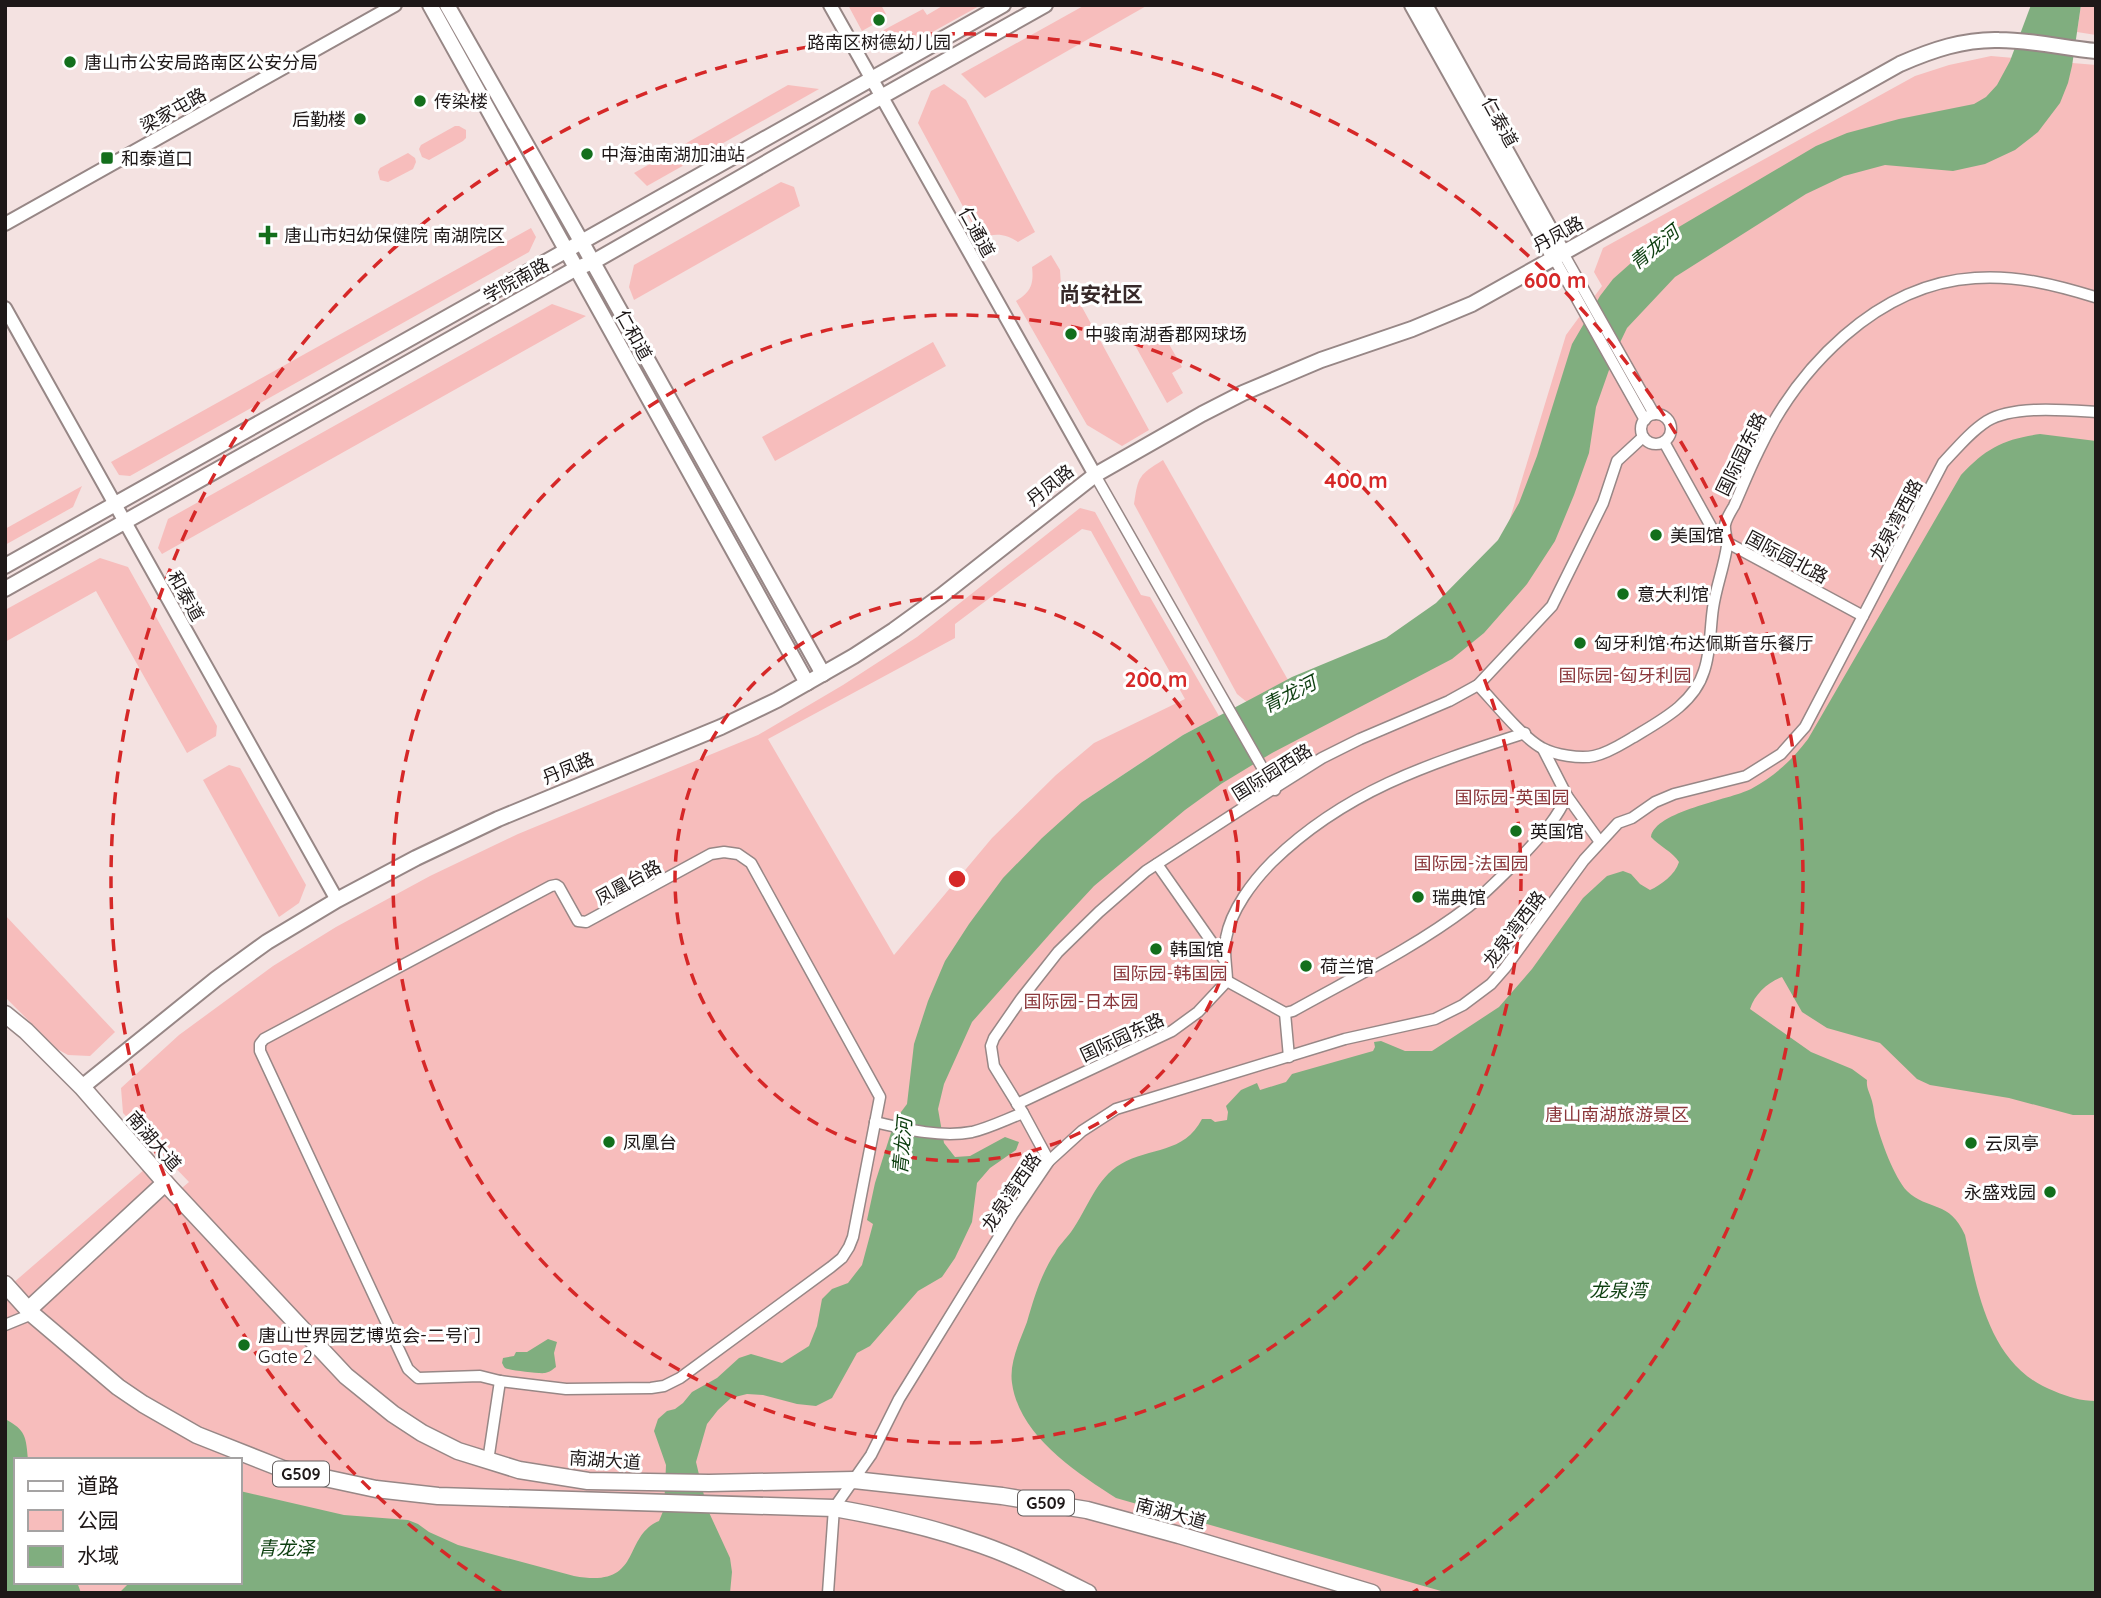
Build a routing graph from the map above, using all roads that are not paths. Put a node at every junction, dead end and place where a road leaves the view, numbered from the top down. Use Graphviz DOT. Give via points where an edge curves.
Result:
graph roads {
  1 [pos="395,5"];
  2 [pos="430,5"];
  3 [pos="447,5"];
  4 [pos="830,5"];
  5 [pos="1003,5"];
  6 [pos="1045,5"];
  7 [pos="1412,5"];
  8 [pos="1425,5"];
  9 [pos="2096,51"];
  10 [pos="871,79"];
  11 [pos="881,97"];
  12 [pos="5,224"];
  13 [pos="581,241"];
  14 [pos="565,251"];
  15 [pos="1559,256"];
  16 [pos="593,262"];
  17 [pos="575,269"];
  18 [pos="1574,282"];
  19 [pos="2095,297"];
  20 [pos="5,307"];
  21 [pos="2096,412"];
  22 [pos="1649,417"];
  23 [pos="1643,436"];
  24 [pos="1664,442"];
  25 [pos="1095,475"];
  26 [pos="115,504"];
  27 [pos="125,521"];
  28 [pos="1728,543"];
  29 [pos="5,566"];
  30 [pos="5,589"];
  31 [pos="1863,616"];
  32 [pos="823,674"];
  33 [pos="807,683"];
  34 [pos="1478,685"];
  35 [pos="1525,733"];
  36 [pos="1543,749"];
  37 [pos="1275,790"];
  38 [pos="1567,796"];
  39 [pos="1600,842"];
  40 [pos="1157,864"];
  41 [pos="337,900"];
  42 [pos="1227,962"];
  43 [pos="1227,981"];
  44 [pos="1285,1013"];
  45 [pos="5,1014"];
  46 [pos="1289,1057"];
  47 [pos="82,1087"];
  48 [pos="1020,1109"];
  49 [pos="875,1122"];
  50 [pos="1049,1161"];
  51 [pos="168,1186"];
  52 [pos="5,1284"];
  53 [pos="30,1312"];
  54 [pos="5,1325"];
  55 [pos="500,1381"];
  56 [pos="488,1461"];
  57 [pos="854,1480"];
  58 [pos="834,1508"];
  59 [pos="828,1593"];
  60 [pos="1088,1593"];
  61 [pos="1372,1593"];
  1 -- 12 [label="street, 梁家屯路"];
  2 -- 14 [label="main road, 仁和道"];
  3 -- 13 [label="main road, 仁和道"];
  4 -- 10 [label="street, 仁通道"];
  5 -- 10 [label="main road, 学院南路"];
  6 -- 11 [label="main road, 学院南路"];
  7 -- 15 [label="main road, 仁泰道"];
  8 -- 15 [label="main road, 仁泰道"];
  9 -- 15 [label="main road, 丹凤路" via="2000,40 1946,46 1900,64"];
  10 -- 11 [label="street, 仁通道"];
  10 -- 13 [label="main road, 学院南路"];
  11 -- 16 [label="main road, 学院南路"];
  11 -- 25 [label="street, 仁通道"];
  13 -- 14 [label="main road, 学院南路"];
  13 -- 16 [label="main road, 仁和道"];
  14 -- 17 [label="main road, 仁和道"];
  14 -- 26 [label="main road, 学院南路"];
  15 -- 18 [label="street"];
  15 -- 25 [label="main road, 丹凤路" via="1439,319 1243,393"];
  16 -- 17 [label="main road, 学院南路"];
  16 -- 32 [label="main road, 仁和道"];
  17 -- 27 [label="main road, 学院南路"];
  17 -- 33 [label="main road, 仁和道"];
  18 -- 22 [label="street" via="1627,367"];
  18 -- 22 [label="street" via="1620,376"];
  19 -- 28 [label="street, 国际园东路" via="2024,279 1973,278 1929,287 1882,309 1826,354 1777,414 1725,526"];
  20 -- 26 [label="street, 和泰道"];
  21 -- 31 [label="street, 龙泉湾西路" via="2022,411 1989,420 1963,440 1943,463"];
  22 -- 23 [label="street" via="1641,428"];
  22 -- 24 [label="street" via="1663,416 1671,427"];
  23 -- 24 [label="street" via="1650,443"];
  23 -- 34 [label="street, 国际园西路" via="1617,461 1603,503 1552,606"];
  24 -- 28 [label="street, 国际园北路" via="1714,532"];
  25 -- 32 [label="main road, 丹凤路" via="929,604"];
  25 -- 37 [label="street"];
  26 -- 27 [label="street, 和泰道"];
  26 -- 29 [label="main road, 学院南路"];
  27 -- 30 [label="main road, 学院南路"];
  27 -- 41 [label="street, 和泰道"];
  28 -- 31 [label="street, 国际园北路"];
  28 -- 36 [label="street, 国际园东路" via="1704,671 1689,697 1607,752 1580,758"];
  31 -- 39 [label="street, 龙泉湾西路" via="1805,727 1781,754 1746,776 1654,802 1618,823"];
  32 -- 33 [label="main road, 丹凤路"];
  33 -- 41 [label="main road, 丹凤路" via="731,722 486,825"];
  34 -- 35 [label="street, 国际园东路"];
  34 -- 37 [label="street, 国际园西路" via="1322,758"];
  35 -- 36 [label="street, 国际园东路"];
  35 -- 42 [label="street" via="1431,764 1342,806 1317,823 1246,892 1225,939"];
  36 -- 38 [label="street"];
  37 -- 40 [label="street, 国际园西路"];
  38 -- 39 [label="street"];
  38 -- 44 [label="street" via="1559,815 1541,836 1470,905 1420,939"];
  39 -- 46 [label="street, 龙泉湾西路" via="1505,968 1463,1006 1435,1019"];
  40 -- 42 [label="street"];
  40 -- 48 [label="street, 国际园西路" via="1058,952 994,1038 995,1066"];
  41 -- 47 [label="main road, 丹凤路" via="216,979"];
  42 -- 43 [label="street"];
  43 -- 44 [label="street"];
  43 -- 48 [label="street, 国际园东路" via="1172,1031"];
  44 -- 46 [label="street"];
  45 -- 47 [label="highway, 南湖大道 / G509"];
  46 -- 50 [label="street, 龙泉湾西路" via="1116,1109"];
  47 -- 51 [label="highway, 南湖大道 / G509"];
  48 -- 49 [label="street, 国际园东路" via="976,1131 946,1134"];
  48 -- 50 [label="street, 国际园西路"];
  49 -- 55 [label="street, 凤凰台路" via="855,1229 842,1258 680,1378 664,1386 639,1388 566,1389"];
  49 -- 55 [label="street, 凤凰台路" via="880,1097 751,863 724,852 711,854 586,922 578,920 559,887 551,886 264,1039 260,1051 411,1374"];
  50 -- 57 [label="street, 龙泉湾西路" via="956,1305"];
  51 -- 53 [label="highway"];
  51 -- 56 [label="highway, 南湖大道 / G509" via="365,1393 422,1433"];
  52 -- 53 [label="highway, G509"];
  53 -- 54 [label="street"];
  53 -- 58 [label="highway, G509" via="143,1404 197,1435 283,1469 376,1489 438,1496"];
  55 -- 56 [label="street"];
  56 -- 57 [label="highway, 南湖大道 / G509" via="588,1481"];
  57 -- 58 [label="street, 龙泉湾西路"];
  57 -- 61 [label="highway, 南湖大道 / G509" via="1087,1510"];
  58 -- 59 [label="street"];
  58 -- 60 [label="highway, G509" via="971,1541"];
}
